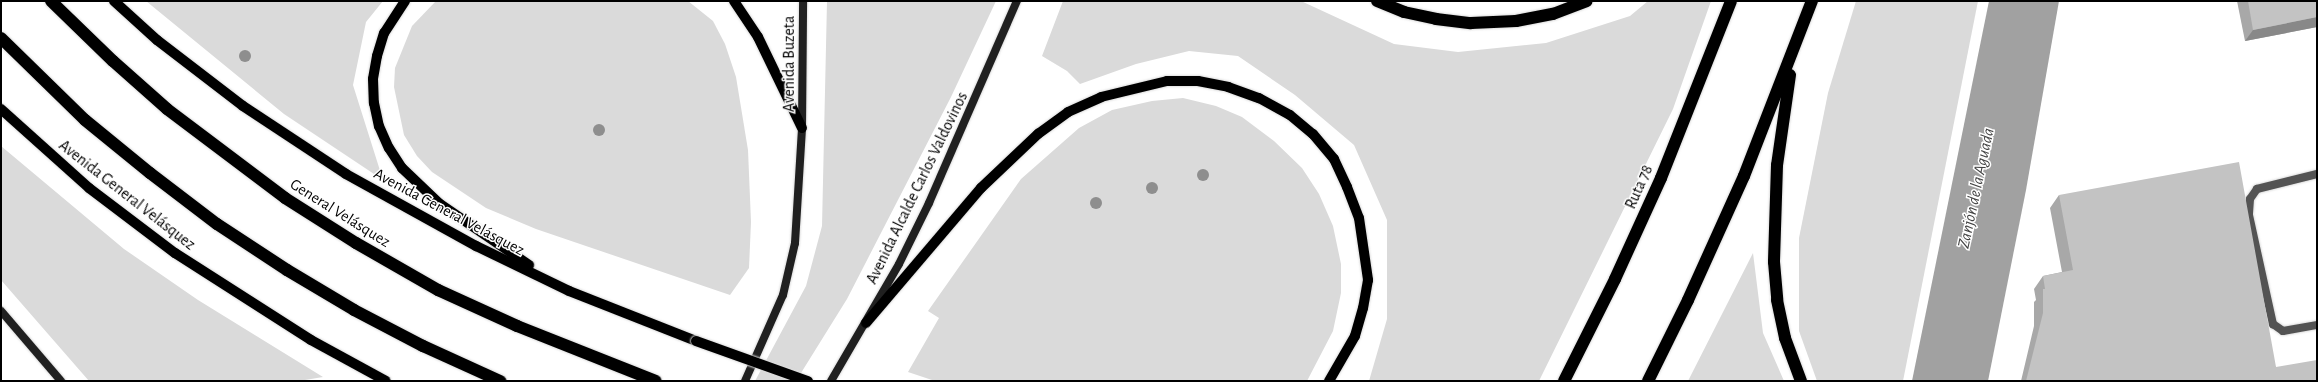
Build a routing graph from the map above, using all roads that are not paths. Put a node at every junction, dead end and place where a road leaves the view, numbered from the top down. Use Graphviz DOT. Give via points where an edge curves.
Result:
graph roads {
  1 [pos="51,1"];
  2 [pos="114,1"];
  3 [pos="404,1"];
  4 [pos="734,1"];
  5 [pos="804,1"];
  6 [pos="1017,1"];
  7 [pos="1377,1"];
  8 [pos="1587,1"];
  9 [pos="1731,1"];
  10 [pos="1812,1"];
  11 [pos="1,38"];
  12 [pos="1795,51"];
  13 [pos="1,109"];
  14 [pos="802,128"];
  15 [pos="2317,174"];
  16 [pos="569,291"];
  17 [pos="1,311"];
  18 [pos="866,323"];
  19 [pos="2317,325"];
  20 [pos="61,381"];
  21 [pos="386,381"];
  22 [pos="500,381"];
  23 [pos="656,381"];
  24 [pos="745,381"];
  25 [pos="808,381"];
  26 [pos="831,381"];
  27 [pos="1329,381"];
  28 [pos="1564,381"];
  29 [pos="1648,381"];
  30 [pos="1801,381"];
  1 -- 23 [label="highway, General Velásquez" via="113,61 167,108 285,198 356,244 438,290 517,326"];
  2 -- 16 [label="main road, Avenida General Velásquez" via="193,68 300,145 409,211"];
  3 -- 16 [label="main road" via="384,33 376,56 373,79 374,103 379,126 389,148 402,168 440,204 472,228"];
  4 -- 14 [label="main road" via="758,37"];
  5 -- 14 [label="main road, Avenida Buzeta"];
  6 -- 18 [label="main road, Avenida Alcalde Carlos Valdovinos" via="929,204"];
  7 -- 8 [label="highway" via="1417,15 1471,22 1516,20 1553,14"];
  9 -- 28 [label="highway, Ruta 78" via="1661,178 1615,279"];
  10 -- 12 [label="highway"];
  11 -- 22 [label="highway" via="85,120 217,224 354,310 423,346"];
  12 -- 29 [label="highway" via="1744,176"];
  12 -- 30 [label="highway" via="1777,165 1774,262 1785,338"];
  13 -- 21 [label="main road, Avenida General Velásquez" via="89,188 175,253 293,328"];
  14 -- 24 [label="main road" via="799,215 790,269 766,339"];
  15 -- 19 [label="lane" via="2256,189 2250,199 2250,215 2273,324 2283,332"];
  16 -- 25 [label="main road, Avenida General Velásquez, bridge" via="696,341"];
  17 -- 20 [label="main road"];
  18 -- 26 [label="main road, Avenida Alcalde Carlos Valdovinos"];
  18 -- 27 [label="main road" via="980,188 1038,134 1068,112 1101,97 1167,81 1198,81 1228,87 1259,98 1290,115 1313,134 1334,159 1347,187 1359,218 1368,280 1355,336"];
}
